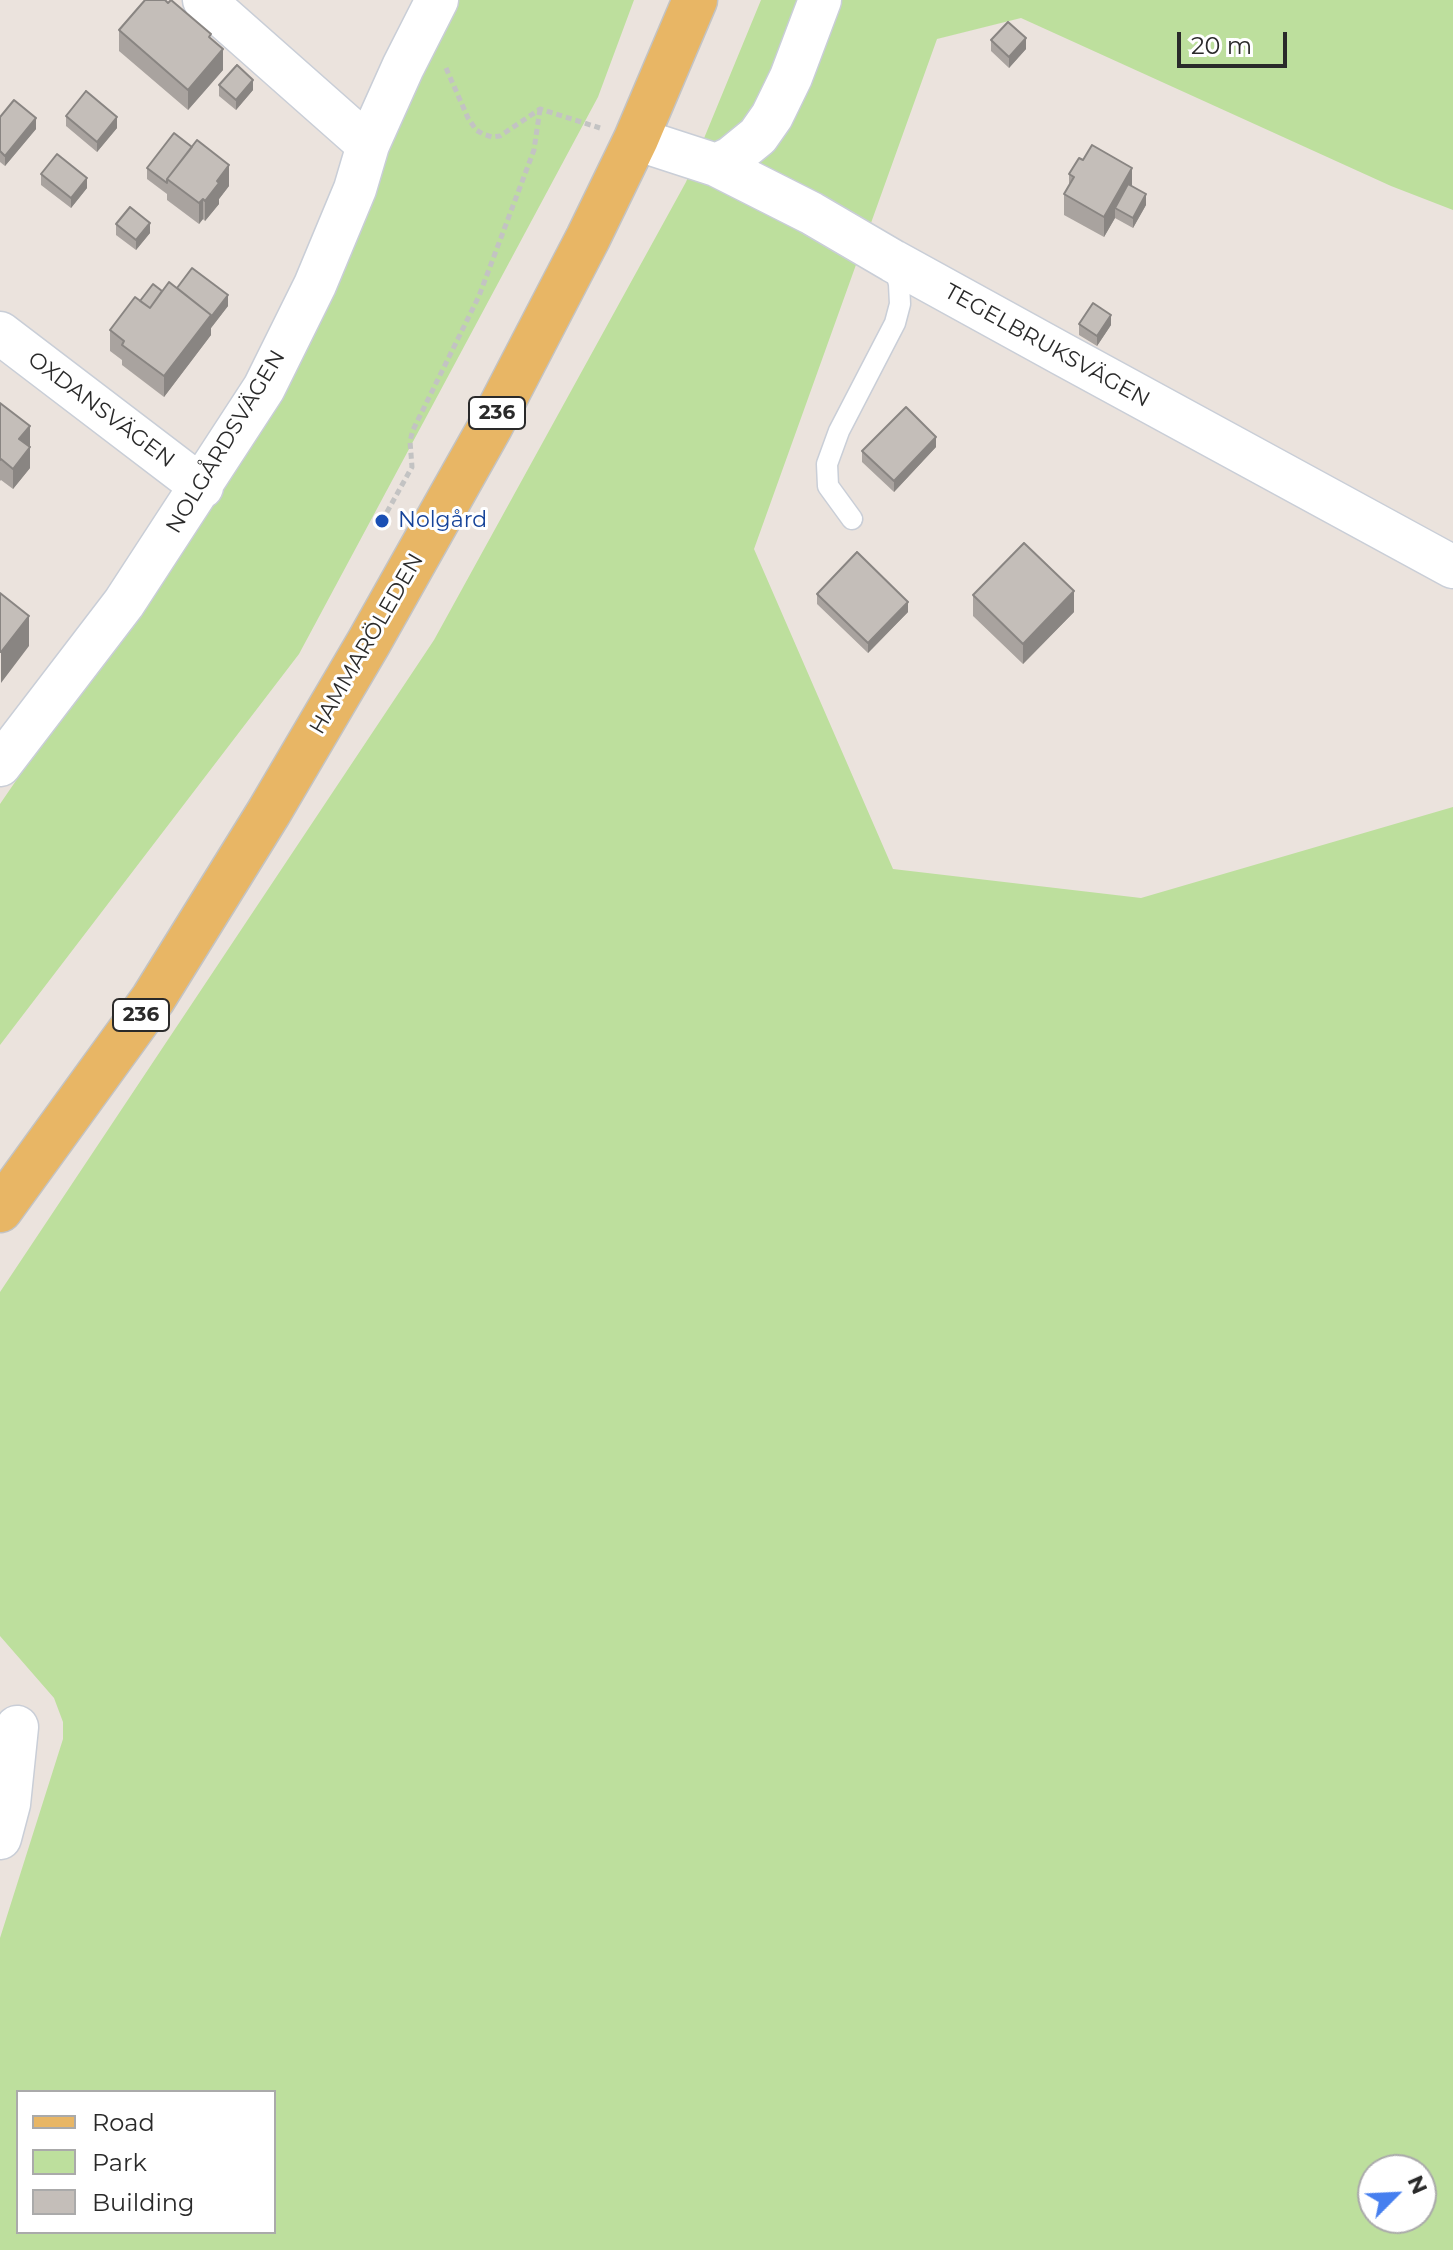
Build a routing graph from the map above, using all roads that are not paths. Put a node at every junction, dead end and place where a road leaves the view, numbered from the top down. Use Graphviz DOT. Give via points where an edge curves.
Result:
graph roads {
  1 [pos="204,0"];
  2 [pos="695,0"];
  3 [pos="820,0"];
  4 [pos="429,16"];
  5 [pos="636,139"];
  6 [pos="368,145"];
  7 [pos="716,165"];
  8 [pos="893,261"];
  9 [pos="0,333"];
  10 [pos="202,487"];
  11 [pos="852,519"];
  12 [pos="1453,567"];
  13 [pos="0,765"];
  14 [pos="0,1210"];
  15 [pos="17,1727"];
  16 [pos="0,1838"];
  1 -- 6 [label="street"];
  2 -- 5 [label="main road, HAMMARÖLEDEN / 236"];
  3 -- 7 [label="street" via="772,116 758,136"];
  4 -- 6 [label="street, NOLGÅRDSVÄGEN"];
  5 -- 7 [label="street, TEGELBRUKSVÄGEN"];
  5 -- 14 [label="main road, HAMMARÖLEDEN / 236" via="490,427 269,812 153,999"];
  6 -- 10 [label="street, NOLGÅRDSVÄGEN" via="315,285 264,388"];
  7 -- 8 [label="street, TEGELBRUKSVÄGEN"];
  8 -- 11 [label="lane" via="900,304 895,323 827,464 828,486"];
  8 -- 12 [label="street, TEGELBRUKSVÄGEN"];
  9 -- 10 [label="street, OXDANSVÄGEN"];
  10 -- 13 [label="street, NOLGÅRDSVÄGEN" via="124,603"];
  15 -- 16 [label="street"];
}
